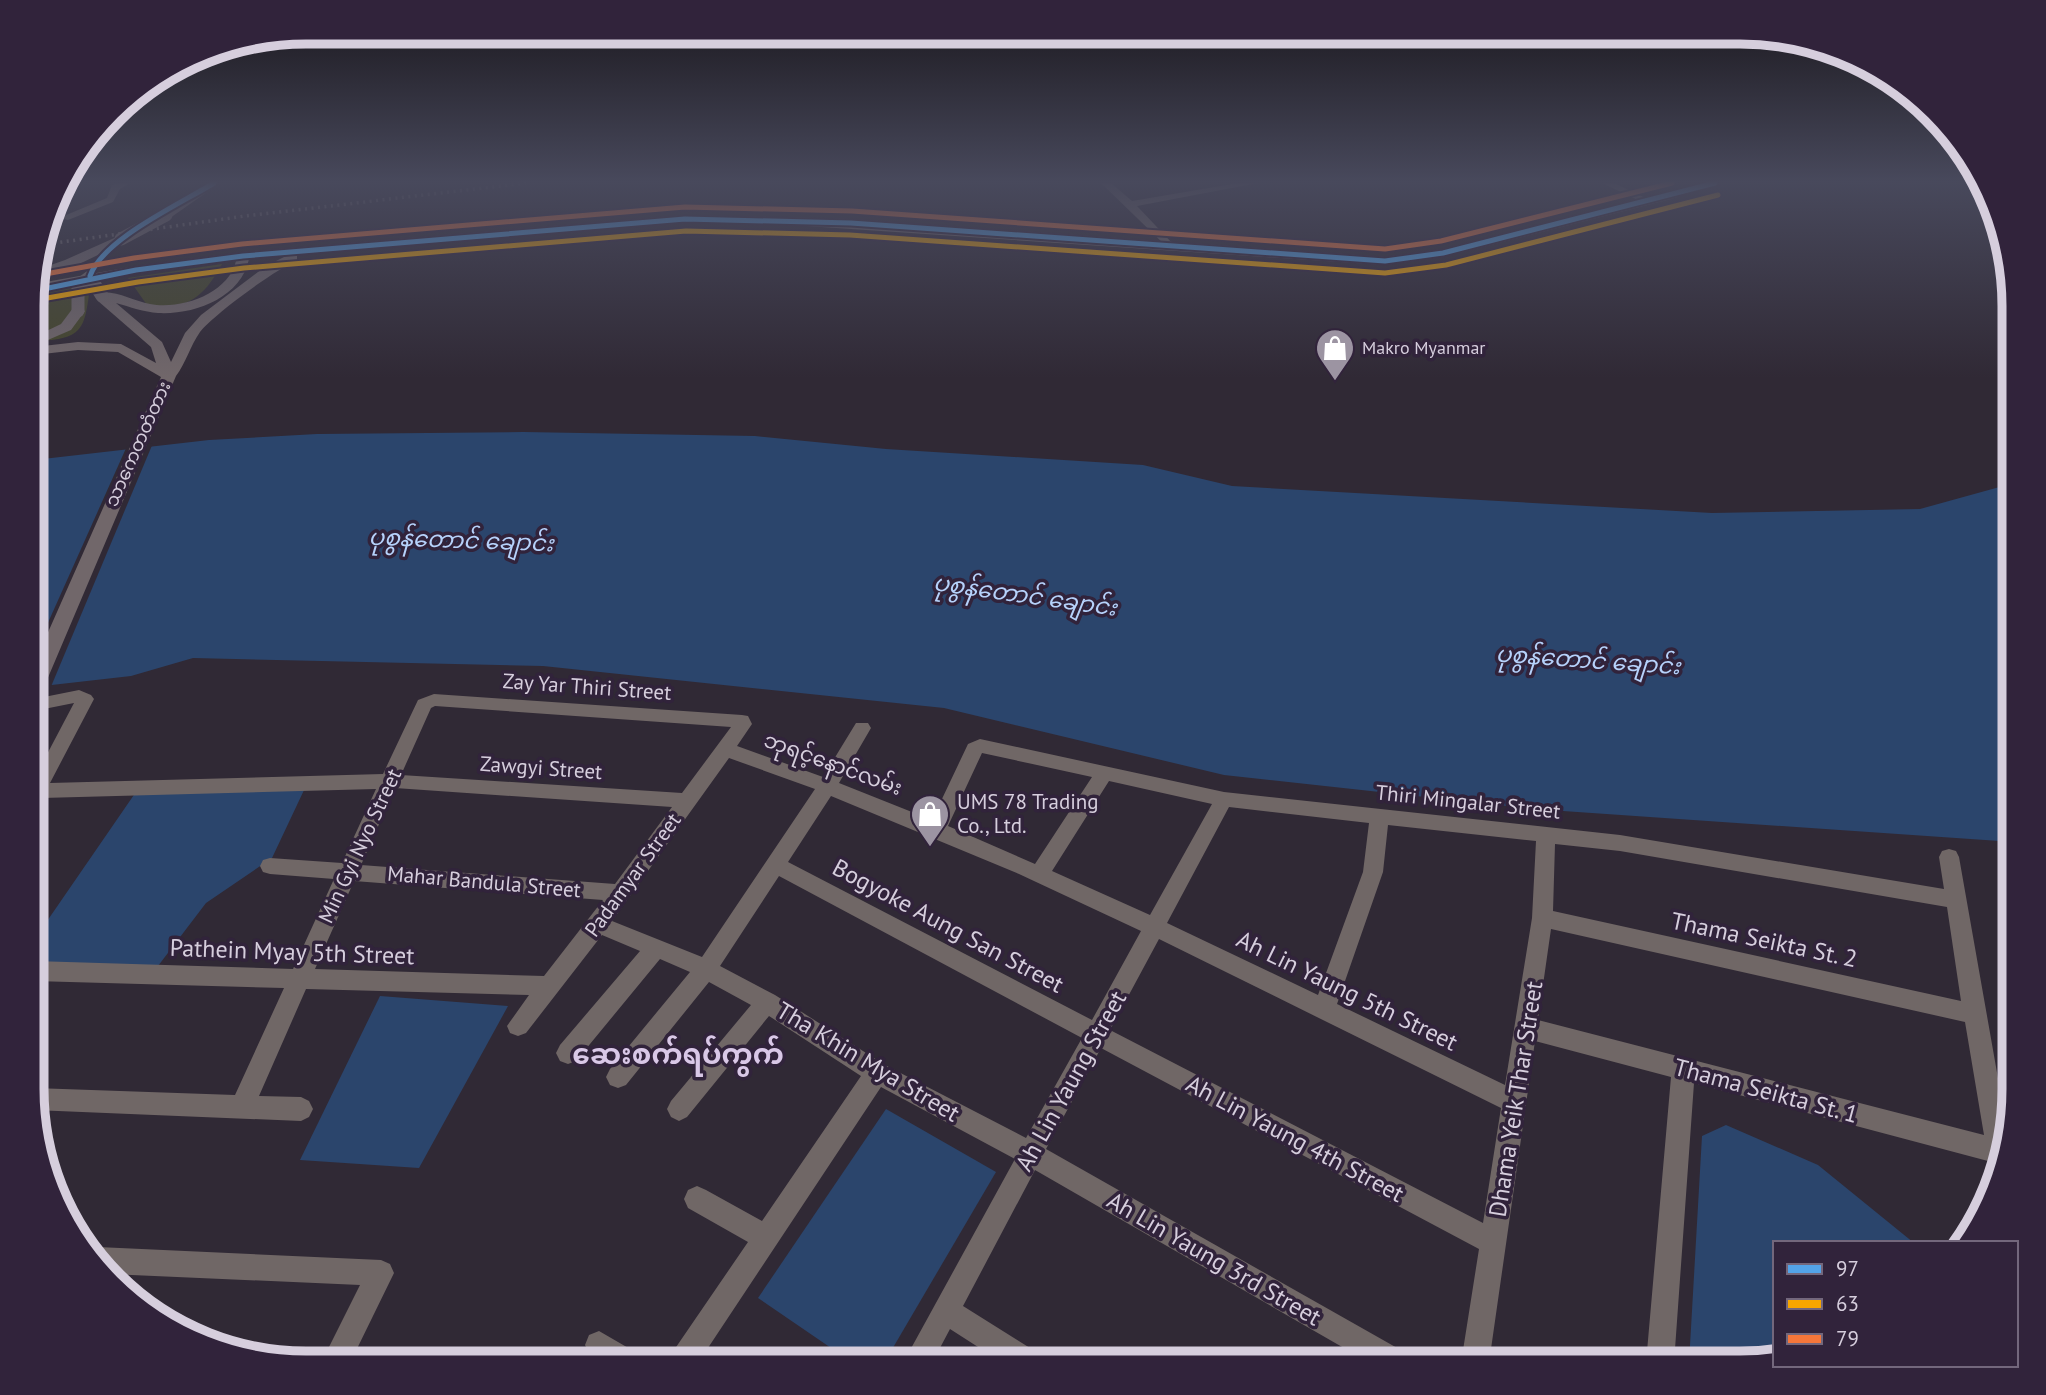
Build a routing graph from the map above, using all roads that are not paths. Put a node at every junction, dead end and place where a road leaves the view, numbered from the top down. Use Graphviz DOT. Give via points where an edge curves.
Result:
graph roads {
  1 [pos="102,248"];
  2 [pos="112,248"];
  3 [pos="349,248"];
  4 [pos="1196,248"];
  5 [pos="1463,248"];
  6 [pos="339,249"];
  7 [pos="264,254"];
  8 [pos="243,256"];
  9 [pos="92,270"];
  10 [pos="46,271"];
  11 [pos="261,274"];
  12 [pos="44,287"];
  13 [pos="102,296"];
  14 [pos="44,337"];
  15 [pos="44,350"];
  16 [pos="169,376"];
  17 [pos="44,664"];
  18 [pos="429,701"];
  19 [pos="44,703"];
  20 [pos="742,721"];
  21 [pos="862,728"];
  22 [pos="724,749"];
  23 [pos="1105,772"];
  24 [pos="44,776"];
  25 [pos="391,781"];
  26 [pos="829,785"];
  27 [pos="44,793"];
  28 [pos="1223,799"];
  29 [pos="687,800"];
  30 [pos="1379,816"];
  31 [pos="937,829"];
  32 [pos="1546,833"];
  33 [pos="1949,857"];
  34 [pos="775,865"];
  35 [pos="270,866"];
  36 [pos="348,870"];
  37 [pos="1039,875"];
  38 [pos="620,893"];
  39 [pos="1956,900"];
  40 [pos="1542,918"];
  41 [pos="598,924"];
  42 [pos="1154,927"];
  43 [pos="657,947"];
  44 [pos="706,969"];
  45 [pos="44,971"];
  46 [pos="299,977"];
  47 [pos="549,986"];
  48 [pos="767,1002"];
  49 [pos="1324,1010"];
  50 [pos="1974,1014"];
  51 [pos="517,1026"];
  52 [pos="1527,1028"];
  53 [pos="1096,1034"];
  54 [pos="568,1052"];
  55 [pos="1683,1069"];
  56 [pos="877,1073"];
  57 [pos="618,1077"];
  58 [pos="44,1099"];
  59 [pos="1516,1103"];
  60 [pos="241,1108"];
  61 [pos="301,1109"];
  62 [pos="679,1109"];
  63 [pos="1998,1137"];
  64 [pos="1995,1151"];
  65 [pos="1031,1154"];
  66 [pos="697,1199"];
  67 [pos="766,1238"];
  68 [pos="1494,1243"];
  69 [pos="108,1260"];
  70 [pos="946,1311"];
  71 [pos="599,1345"];
  72 [pos="341,1351"];
  73 [pos="608,1351"];
  74 [pos="690,1351"];
  75 [pos="924,1351"];
  76 [pos="1009,1351"];
  77 [pos="1375,1351"];
  78 [pos="1477,1351"];
  79 [pos="1661,1351"];
  1 -- 10 [label="main road"];
  2 -- 9 [label="main road"];
  3 -- 6 [label="main road"];
  4 -- 5 [label="main road" via="1359,261 1416,258"];
  6 -- 7 [label="main road"];
  6 -- 11 [label="main road" via="284,261"];
  7 -- 8 [label="main road"];
  7 -- 11 [label="main road"];
  8 -- 12 [label="main road"];
  8 -- 13 [label="main road" via="238,272 224,288 188,307 156,309"];
  9 -- 13 [label="main road, သာကေတတံတား, bridge"];
  9 -- 14 [label="main road, bridge" via="78,286 78,311 69,325"];
  11 -- 16 [label="main road" via="205,317"];
  13 -- 16 [label="main road, သာကေတတံတား" via="157,345"];
  15 -- 16 [label="main road" via="121,348"];
  16 -- 17 [label="main road, သာကေတတံတား"];
  18 -- 20 [label="street, Zay Yar Thiri Street"];
  18 -- 25 [label="street, Min Gyi Nyo Street"];
  19 -- 24 [label="street" via="79,696 85,699"];
  20 -- 22 [label="street, Padamyar Street"];
  21 -- 26 [label="street"];
  22 -- 26 [label="street, ဘုရင့်နောင်လမ်း"];
  22 -- 29 [label="street, Padamyar Street"];
  23 -- 28 [label="street, Thiri Mingalar Street"];
  23 -- 31 [label="street, Thiri Mingalar Street" via="977,746"];
  23 -- 37 [label="street"];
  25 -- 27 [label="street, Zawgyi Street"];
  25 -- 29 [label="street, Zawgyi Street"];
  25 -- 36 [label="street, Min Gyi Nyo Street"];
  26 -- 31 [label="street, ဘုရင့်နောင်လမ်း"];
  26 -- 34 [label="street"];
  28 -- 30 [label="street, Thiri Mingalar Street"];
  28 -- 42 [label="street, Ah Lin Yaung Street"];
  29 -- 38 [label="street, Padamyar Street"];
  30 -- 32 [label="street, Thiri Mingalar Street"];
  30 -- 49 [label="street" via="1373,872"];
  31 -- 37 [label="street, ဘုရင့်နောင်လမ်း"];
  32 -- 39 [label="street, Thiri Mingalar Street"];
  32 -- 40 [label="street, Dhama Yeik Thar Street"];
  33 -- 39 [label="street"];
  34 -- 44 [label="street"];
  34 -- 53 [label="street, Bogyoke Aung San Street"];
  35 -- 36 [label="street, Mahar Bandula Street"];
  36 -- 38 [label="street, Mahar Bandula Street"];
  36 -- 46 [label="street, Min Gyi Nyo Street"];
  37 -- 42 [label="street, ဘုရင့်နောင်လမ်း"];
  38 -- 41 [label="street, Padamyar Street"];
  39 -- 50 [label="street"];
  40 -- 50 [label="street, Thama Seikta St. 2"];
  40 -- 52 [label="street, Dhama Yeik Thar Street"];
  41 -- 43 [label="street, Tha Khin Mya Street"];
  41 -- 47 [label="street, Padamyar Street"];
  42 -- 49 [label="street, Ah Lin Yaung 5th Street"];
  42 -- 53 [label="street, Ah Lin Yaung Street"];
  43 -- 44 [label="street, Tha Khin Mya Street"];
  43 -- 54 [label="street"];
  44 -- 48 [label="street, Tha Khin Mya Street"];
  44 -- 57 [label="street"];
  45 -- 46 [label="street, Pathein Myay 5th Street"];
  46 -- 47 [label="street, Pathein Myay 5th Street"];
  46 -- 60 [label="street, Min Gyi Nyo Street"];
  47 -- 51 [label="street, Padamyar Street"];
  48 -- 56 [label="street, Tha Khin Mya Street"];
  48 -- 62 [label="street"];
  49 -- 59 [label="street, Ah Lin Yaung 5th Street"];
  50 -- 63 [label="street"];
  52 -- 55 [label="street, Thama Seikta St. 1"];
  52 -- 59 [label="street, Dhama Yeik Thar Street"];
  53 -- 65 [label="street, Ah Lin Yaung Street"];
  53 -- 68 [label="street, Ah Lin Yaung 4th Street"];
  55 -- 64 [label="street, Thama Seikta St. 1"];
  55 -- 79 [label="street"];
  56 -- 65 [label="street, Tha Khin Mya Street"];
  56 -- 67 [label="street"];
  58 -- 60 [label="street"];
  59 -- 68 [label="street, Dhama Yeik Thar Street"];
  60 -- 61 [label="street"];
  65 -- 70 [label="street, Ah Lin Yaung Street"];
  65 -- 77 [label="street, Ah Lin Yaung 3rd Street"];
  66 -- 67 [label="street"];
  67 -- 74 [label="street"];
  68 -- 78 [label="street, Dhama Yeik Thar Street"];
  69 -- 72 [label="street" via="382,1273"];
  70 -- 75 [label="street, Ah Lin Yaung Street"];
  70 -- 76 [label="street"];
  71 -- 73 [label="street"];
}
